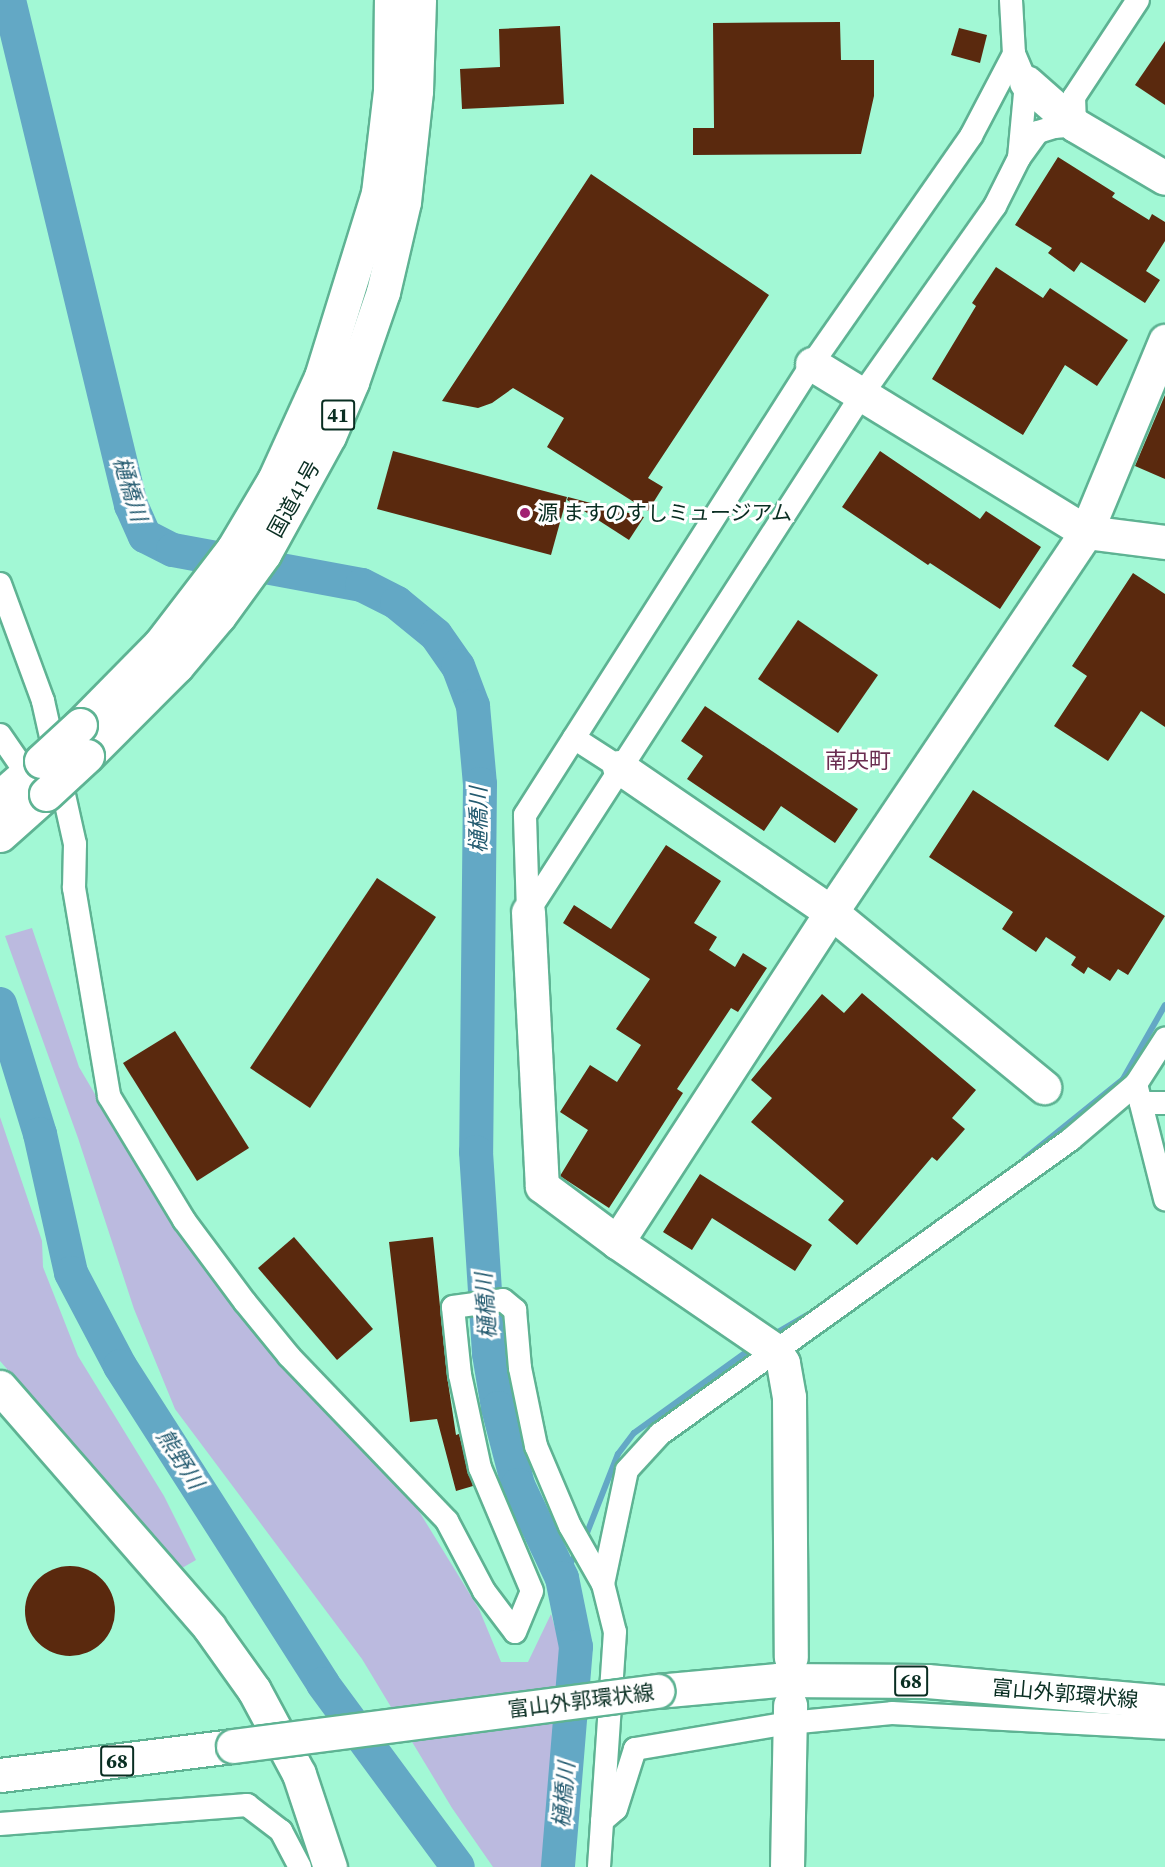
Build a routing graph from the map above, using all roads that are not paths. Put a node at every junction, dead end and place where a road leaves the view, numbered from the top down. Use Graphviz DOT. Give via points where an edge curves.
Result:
graph roads {
  1 [pos="391,0"];
  2 [pos="419,0"];
  3 [pos="1011,0"];
  4 [pos="1138,0"];
  5 [pos="1020,68"];
  6 [pos="1075,125"];
  7 [pos="1019,158"];
  8 [pos="1165,178"];
  9 [pos="1165,341"];
  10 [pos="812,364"];
  11 [pos="861,396"];
  12 [pos="1086,532"];
  13 [pos="1165,543"];
  14 [pos="0,584"];
  15 [pos="0,735"];
  16 [pos="574,738"];
  17 [pos="84,741"];
  18 [pos="620,767"];
  19 [pos="38,776"];
  20 [pos="0,797"];
  21 [pos="0,835"];
  22 [pos="528,912"];
  23 [pos="831,912"];
  24 [pos="1165,1039"];
  25 [pos="1044,1087"];
  26 [pos="1138,1094"];
  27 [pos="1165,1103"];
  28 [pos="1165,1199"];
  29 [pos="617,1242"];
  30 [pos="775,1350"];
  31 [pos="0,1387"];
  32 [pos="603,1584"];
  33 [pos="791,1657"];
  34 [pos="1165,1702"];
  35 [pos="790,1714"];
  36 [pos="1165,1728"];
  37 [pos="0,1776"];
  38 [pos="602,1821"];
  39 [pos="0,1824"];
  40 [pos="300,1867"];
  41 [pos="330,1867"];
  42 [pos="599,1867"];
  43 [pos="787,1867"];
  1 -- 17 [label="main road, 国道41号 / 41" via="390,91 378,193 321,377 274,480 233,549"];
  2 -- 17 [label="main road, 国道41号 / 41" via="416,91 404,202 383,292 329,436 264,554 219,616 177,666"];
  3 -- 5 [label="street"];
  4 -- 6 [label="street" via="1074,98"];
  5 -- 6 [label="main road"];
  5 -- 7 [label="street"];
  5 -- 10 [label="street"];
  6 -- 7 [label="street" via="1038,132"];
  6 -- 8 [label="main road"];
  7 -- 11 [label="street" via="995,207"];
  9 -- 12 [label="main road"];
  10 -- 11 [label="main road"];
  10 -- 16 [label="street"];
  11 -- 12 [label="main road"];
  11 -- 18 [label="street"];
  12 -- 13 [label="main road"];
  12 -- 23 [label="main road"];
  14 -- 32 [label="street" via="43,701 75,844 74,888 109,1096 184,1220 245,1302 289,1356 447,1521 484,1591 515,1632 532,1591 480,1468 460,1375 453,1307 503,1300 515,1310 520,1368 536,1446 570,1526"];
  15 -- 19 [label="street"];
  16 -- 18 [label="street"];
  16 -- 22 [label="street" via="525,815"];
  17 -- 19 [label="main road, 国道41号 / 41, bridge"];
  18 -- 22 [label="street"];
  18 -- 23 [label="main road"];
  19 -- 20 [label="main road, 国道41号 / 41"];
  19 -- 21 [label="main road, 国道41号 / 41"];
  22 -- 29 [label="main road" via="542,1186"];
  23 -- 25 [label="main road"];
  23 -- 29 [label="main road"];
  24 -- 26 [label="street"];
  26 -- 27 [label="street"];
  26 -- 28 [label="street"];
  26 -- 30 [label="street"];
  29 -- 30 [label="main road"];
  30 -- 32 [label="street" via="660,1434 627,1470"];
  30 -- 33 [label="main road" via="783,1363 789,1396"];
  31 -- 41 [label="main road" via="209,1626 254,1690 299,1774"];
  32 -- 38 [label="street" via="615,1632"];
  34 -- 37 [label="main road, 富山外郭環状線 / 68, bridge" via="927,1681 778,1680 657,1691"];
  35 -- 36 [label="street" via="892,1713"];
  35 -- 38 [label="street" via="635,1749 616,1809"];
  35 -- 43 [label="main road"];
  38 -- 42 [label="street"];
  39 -- 40 [label="street" via="247,1805 282,1831"];
}
